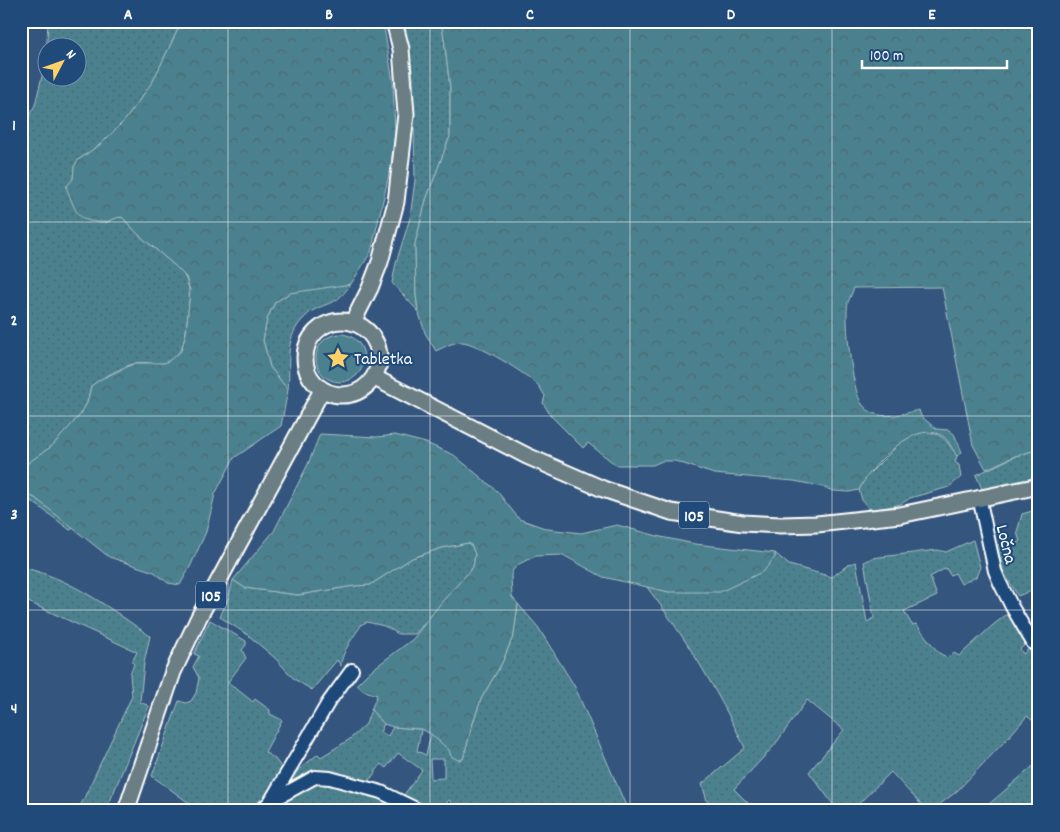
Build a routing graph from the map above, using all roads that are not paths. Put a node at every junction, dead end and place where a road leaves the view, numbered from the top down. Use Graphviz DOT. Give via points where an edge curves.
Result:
graph roads {
  1 [pos="394,21"];
  2 [pos="353,322"];
  3 [pos="375,378"];
  4 [pos="322,390"];
  5 [pos="1039,486"];
  6 [pos="979,498"];
  7 [pos="1039,648"];
  8 [pos="352,670"];
  9 [pos="270,802"];
  10 [pos="126,811"];
  11 [pos="260,811"];
  12 [pos="420,811"];
  1 -- 2 [label="main road" via="406,114 396,202 380,262"];
  2 -- 3 [label="main road" via="372,335 377,345 380,356"];
  2 -- 4 [label="main road" via="335,322 319,329 311,337 304,360 307,372"];
  3 -- 4 [label="main road" via="367,387 345,396"];
  3 -- 6 [label="main road, 105" via="527,456 603,489 671,512 743,523 817,524 900,515"];
  4 -- 10 [label="main road, 105" via="199,617 174,672"];
  5 -- 6 [label="main road, 105"];
  6 -- 7 [label="street, Ločna" via="997,577 1033,643"];
  8 -- 9 [label="street" via="328,702"];
  9 -- 11 [label="street"];
  9 -- 12 [label="street" via="315,777 381,792"];
}
